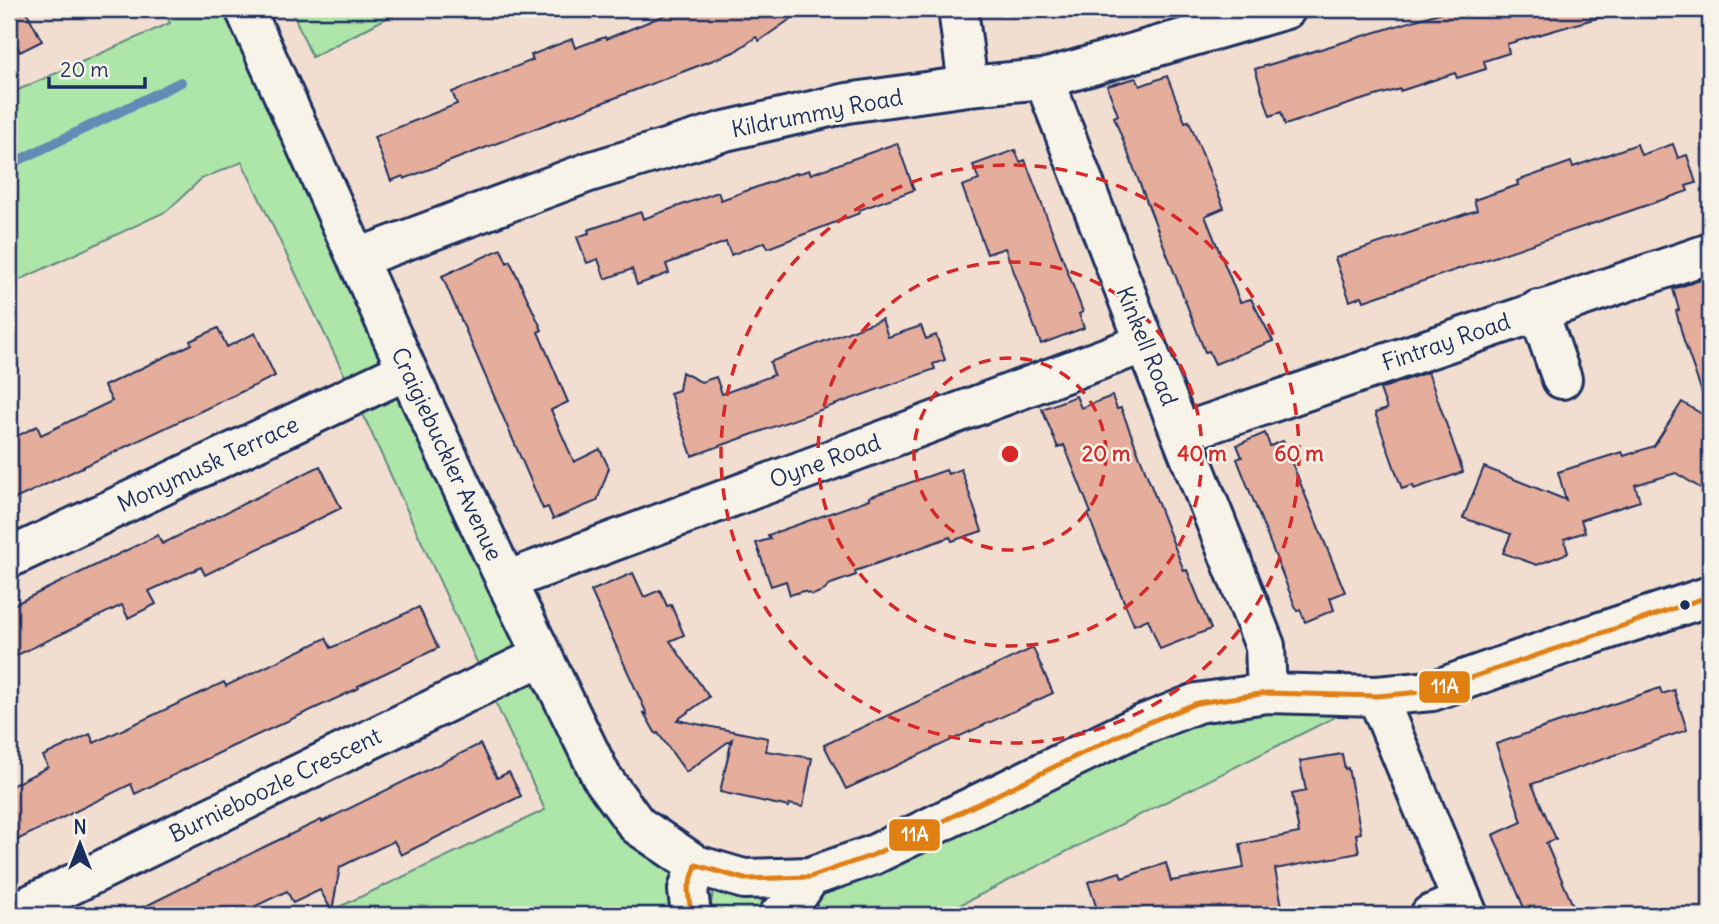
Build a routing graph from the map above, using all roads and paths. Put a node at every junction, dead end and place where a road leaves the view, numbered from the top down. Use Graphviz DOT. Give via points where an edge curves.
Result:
graph roads {
  1 [pos="246,9"];
  2 [pos="958,9"];
  3 [pos="1286,9"];
  4 [pos="1044,79"];
  5 [pos="968,86"];
  6 [pos="1710,253"];
  7 [pos="359,258"];
  8 [pos="1538,310"];
  9 [pos="1145,343"];
  10 [pos="407,370"];
  11 [pos="1562,379"];
  12 [pos="1182,433"];
  13 [pos="9,558"];
  14 [pos="506,581"];
  15 [pos="1710,596"];
  16 [pos="542,656"];
  17 [pos="1268,693"];
  18 [pos="1377,696"];
  19 [pos="696,865"];
  20 [pos="810,877"];
  21 [pos="1454,911"];
  22 [pos="9,915"];
  23 [pos="691,915"];
  24 [pos="779,915"];
  1 -- 7 [label="street, Craigiebuckler Avenue"];
  2 -- 5 [label="street"];
  3 -- 4 [label="street, Kildrummy Road"];
  4 -- 5 [label="street, Kildrummy Road"];
  4 -- 9 [label="street, Kinkell Road"];
  5 -- 7 [label="street, Kildrummy Road" via="847,103 725,131 589,172"];
  6 -- 8 [label="street, Fintray Road"];
  7 -- 10 [label="street, Craigiebuckler Avenue"];
  8 -- 11 [label="street"];
  8 -- 12 [label="street, Fintray Road"];
  9 -- 12 [label="street, Kinkell Road"];
  9 -- 14 [label="street, Oyne Road"];
  10 -- 13 [label="street, Monymusk Terrace"];
  10 -- 14 [label="street, Craigiebuckler Avenue"];
  12 -- 17 [label="street, Kinkell Road" via="1265,646"];
  14 -- 16 [label="street, Craigiebuckler Avenue"];
  15 -- 18 [label="street, Craigiebuckler Avenue" via="1432,691"];
  16 -- 19 [label="street, Craigiebuckler Avenue" via="601,776 636,825"];
  16 -- 22 [label="street, Burnieboozle Crescent"];
  17 -- 18 [label="street, Craigiebuckler Avenue"];
  17 -- 20 [label="street, Craigiebuckler Avenue" via="1197,703 1132,729 873,855"];
  18 -- 21 [label="street"];
  19 -- 20 [label="street, Craigiebuckler Avenue" via="744,879"];
  19 -- 23 [label="street" via="688,890"];
  20 -- 24 [label="street" via="788,910"];
}
